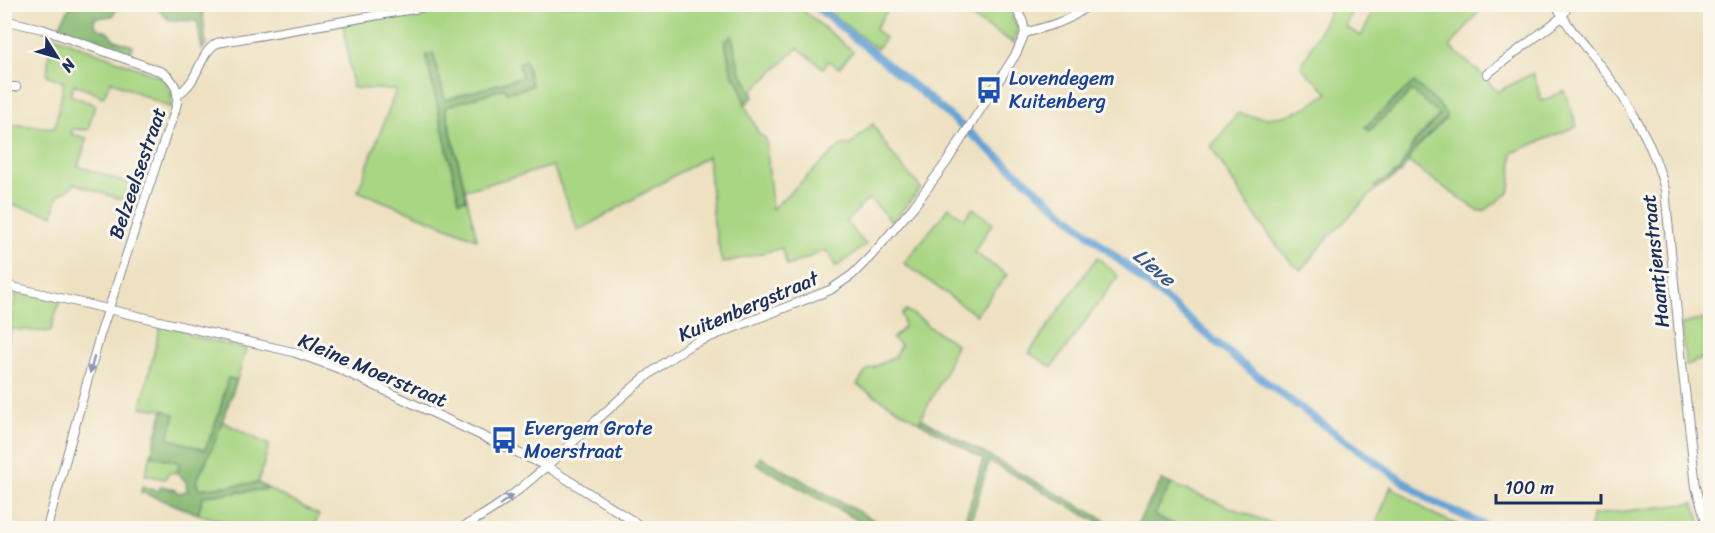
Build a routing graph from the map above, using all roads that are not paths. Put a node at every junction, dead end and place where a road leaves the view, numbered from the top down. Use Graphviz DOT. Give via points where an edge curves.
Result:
graph roads {
  1 [pos="1014,4"];
  2 [pos="1089,4"];
  3 [pos="1556,4"];
  4 [pos="1569,4"];
  5 [pos="425,7"];
  6 [pos="1562,17"];
  7 [pos="4,20"];
  8 [pos="1025,33"];
  9 [pos="1487,74"];
  10 [pos="4,87"];
  11 [pos="16,87"];
  12 [pos="178,94"];
  13 [pos="4,285"];
  14 [pos="109,309"];
  15 [pos="546,466"];
  16 [pos="48,528"];
  17 [pos="461,528"];
  18 [pos="644,528"];
  19 [pos="1708,528"];
  1 -- 8 [label="street"];
  2 -- 8 [label="street" via="1073,18"];
  3 -- 6 [label="street, Haantjenstraat"];
  4 -- 6 [label="street"];
  5 -- 12 [label="street, Belzeelsestraat" via="218,43 209,48 191,83"];
  6 -- 9 [label="street"];
  6 -- 19 [label="street, Haantjenstraat" via="1613,82 1661,174 1696,487"];
  7 -- 12 [label="street" via="42,29 162,72"];
  8 -- 15 [label="street, Kuitenbergstraat" via="1016,54 929,188 852,275 830,290 692,344 646,376"];
  10 -- 11 [label="street"];
  12 -- 14 [label="street, Belzeelsestraat" via="177,107"];
  13 -- 14 [label="street, Kleine Moerstraat"];
  14 -- 15 [label="street, Kleine Moerstraat" via="293,352 335,367"];
  14 -- 16 [label="street, Belzeelsestraat, one-way"];
  17 -- 15 [label="street, Kuitenbergstraat, one-way" via="508,498"];
  15 -- 18 [label="street, Kleine Moerstraat"];
}
